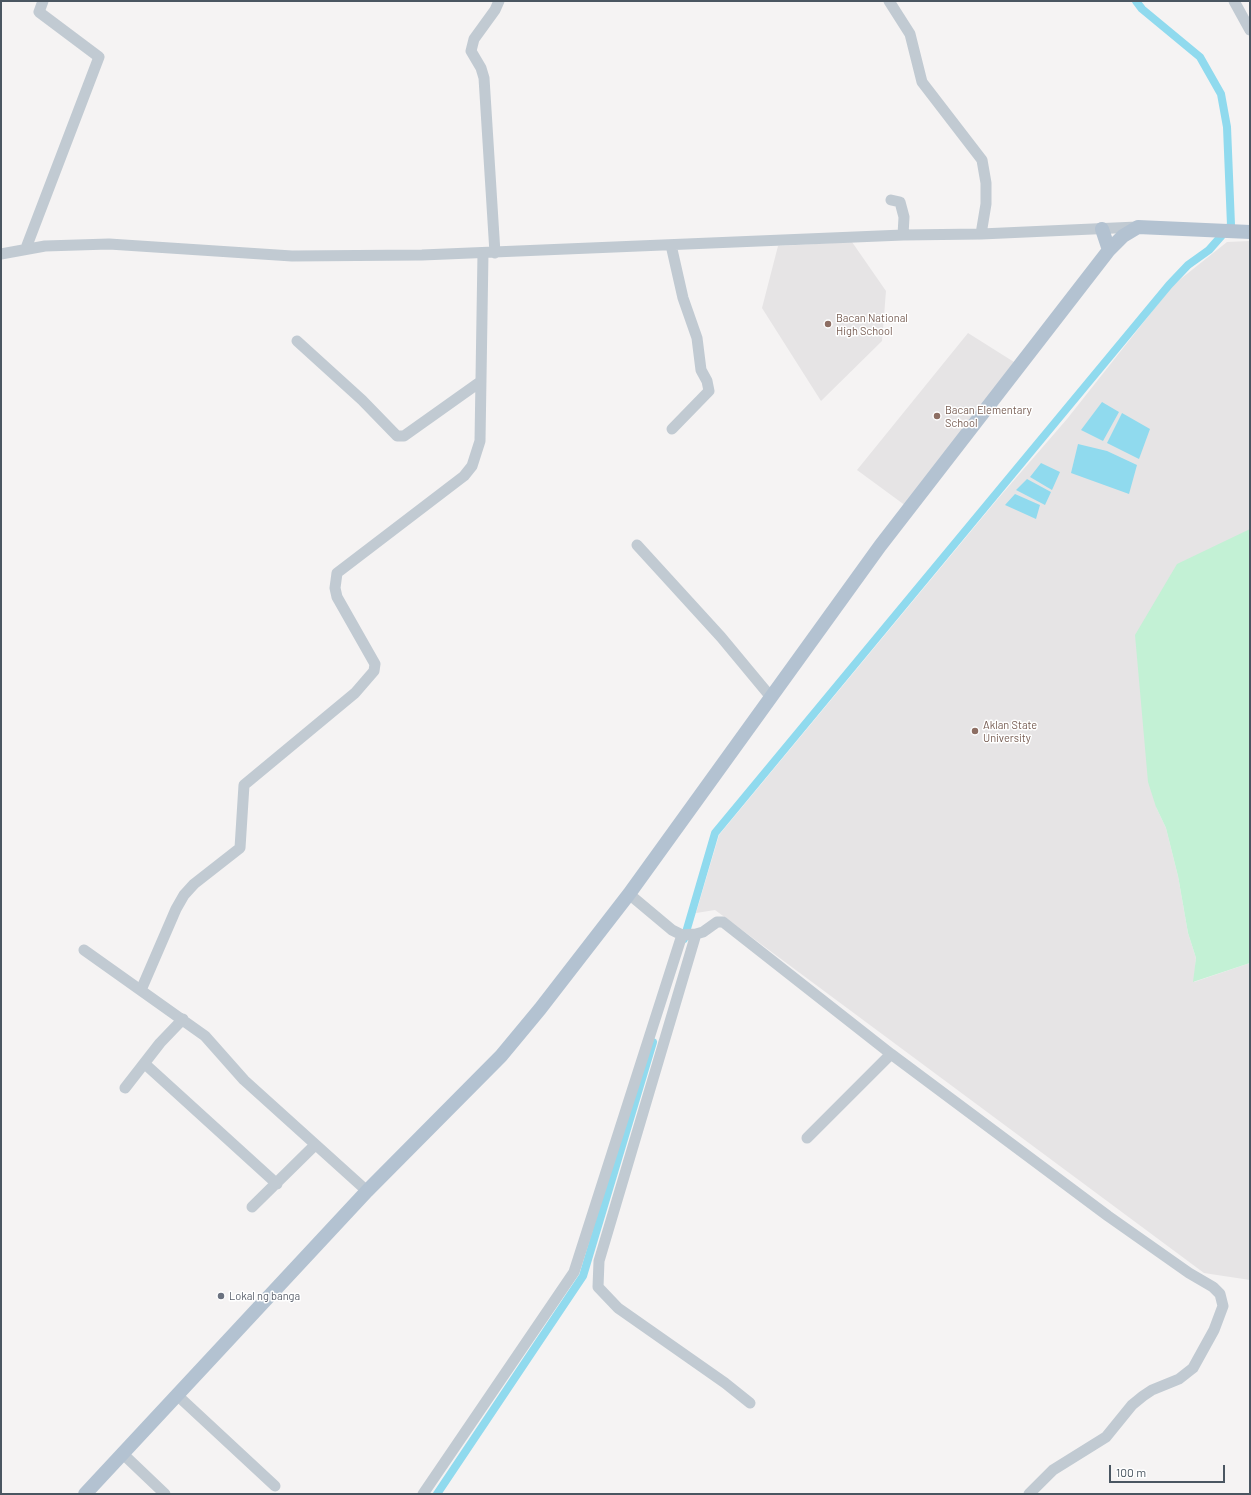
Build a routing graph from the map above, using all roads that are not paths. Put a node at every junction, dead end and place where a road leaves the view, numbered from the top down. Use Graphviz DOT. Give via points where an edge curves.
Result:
graph roads {
  1 [pos="43,1"];
  2 [pos="499,1"];
  3 [pos="889,1"];
  4 [pos="1234,1"];
  5 [pos="1250,30"];
  6 [pos="891,200"];
  7 [pos="1138,227"];
  8 [pos="1102,228"];
  9 [pos="1250,232"];
  10 [pos="903,234"];
  11 [pos="981,234"];
  12 [pos="671,245"];
  13 [pos="26,248"];
  14 [pos="1108,250"];
  15 [pos="483,253"];
  16 [pos="495,253"];
  17 [pos="1,254"];
  18 [pos="298,341"];
  19 [pos="480,382"];
  20 [pos="672,429"];
  21 [pos="637,545"];
  22 [pos="770,696"];
  23 [pos="629,894"];
  24 [pos="688,935"];
  25 [pos="84,950"];
  26 [pos="141,990"];
  27 [pos="183,1020"];
  28 [pos="891,1054"];
  29 [pos="145,1064"];
  30 [pos="125,1088"];
  31 [pos="807,1138"];
  32 [pos="315,1145"];
  33 [pos="277,1184"];
  34 [pos="367,1191"];
  35 [pos="252,1207"];
  36 [pos="176,1395"];
  37 [pos="750,1403"];
  38 [pos="122,1453"];
  39 [pos="275,1486"];
  40 [pos="84,1494"];
  41 [pos="165,1494"];
  42 [pos="423,1494"];
  43 [pos="1029,1494"];
  1 -- 13 [label="street" via="39,12 99,57"];
  2 -- 16 [label="street" via="474,39 470,50 484,78"];
  3 -- 11 [label="street" via="910,34 922,82 982,160 986,183"];
  4 -- 5 [label="street"];
  6 -- 10 [label="street" via="900,202 904,217"];
  7 -- 8 [label="street"];
  7 -- 9 [label="main road"];
  7 -- 14 [label="main road"];
  8 -- 11 [label="street"];
  8 -- 14 [label="main road"];
  10 -- 11 [label="street"];
  10 -- 12 [label="street"];
  12 -- 16 [label="street"];
  12 -- 20 [label="street" via="682,298 697,338 701,370 709,391"];
  13 -- 15 [label="street" via="110,244 292,256"];
  13 -- 17 [label="street"];
  14 -- 22 [label="main road" via="880,546"];
  15 -- 16 [label="street"];
  15 -- 19 [label="street"];
  18 -- 19 [label="street" via="397,436 404,436"];
  19 -- 26 [label="street" via="480,441 472,466 464,476 337,573 337,597 375,664 372,676 244,785 240,848 184,895"];
  21 -- 22 [label="street" via="721,637"];
  22 -- 23 [label="main road"];
  23 -- 24 [label="street" via="672,930"];
  23 -- 34 [label="main road" via="501,1056"];
  24 -- 28 [label="street" via="703,932 717,922 723,922"];
  24 -- 37 [label="street" via="599,1261 598,1287 618,1308"];
  24 -- 42 [label="street" via="574,1272"];
  25 -- 26 [label="street"];
  26 -- 27 [label="street"];
  27 -- 29 [label="street" via="160,1043"];
  27 -- 32 [label="street" via="205,1036 244,1080"];
  28 -- 31 [label="street"];
  28 -- 43 [label="street" via="1108,1216 1189,1273 1214,1287 1223,1302 1214,1330 1193,1368 1179,1379 1143,1396 1106,1436 1053,1470"];
  29 -- 30 [label="street"];
  29 -- 33 [label="street"];
  32 -- 33 [label="street"];
  32 -- 34 [label="street"];
  33 -- 35 [label="street"];
  34 -- 36 [label="main road"];
  36 -- 38 [label="main road"];
  36 -- 39 [label="street"];
  38 -- 40 [label="main road"];
  38 -- 41 [label="street"];
}
